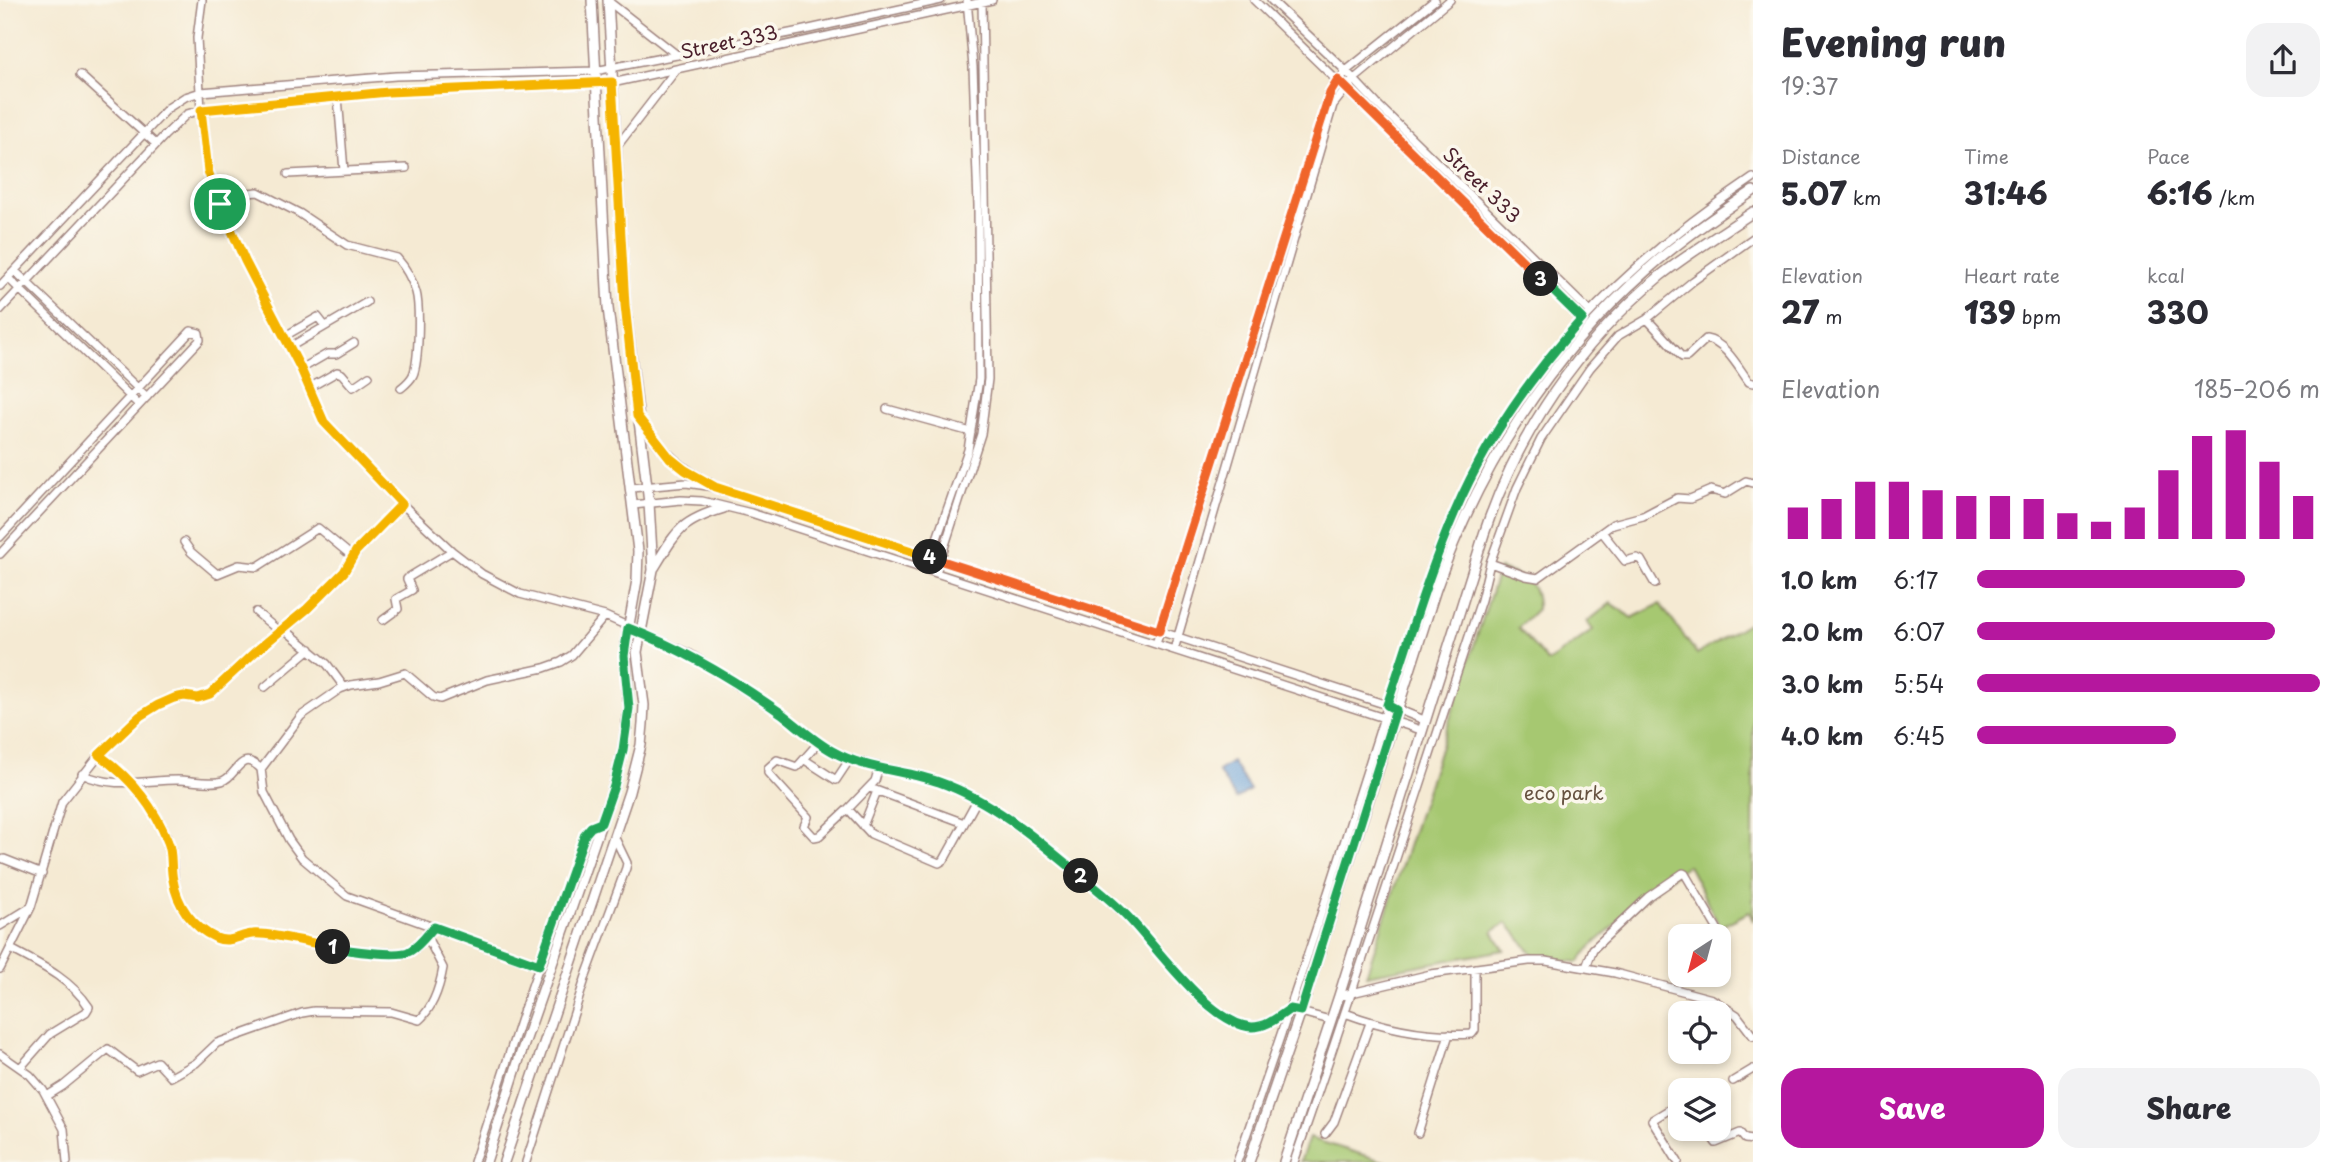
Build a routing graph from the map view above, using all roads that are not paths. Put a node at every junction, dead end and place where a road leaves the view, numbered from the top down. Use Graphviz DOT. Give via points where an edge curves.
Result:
graph roads {
  1 [pos="202,0"];
  2 [pos="592,0"];
  3 [pos="608,0"];
  4 [pos="941,0"];
  5 [pos="992,0"];
  6 [pos="1254,0"];
  7 [pos="1271,0"];
  8 [pos="1436,0"];
  9 [pos="1450,0"];
  10 [pos="983,1"];
  11 [pos="967,3"];
  12 [pos="677,55"];
  13 [pos="611,69"];
  14 [pos="676,69"];
  15 [pos="594,71"];
  16 [pos="1346,71"];
  17 [pos="80,75"];
  18 [pos="1338,80"];
  19 [pos="1353,80"];
  20 [pos="612,82"];
  21 [pos="595,85"];
  22 [pos="1345,88"];
  23 [pos="201,92"];
  24 [pos="338,97"];
  25 [pos="201,110"];
  26 [pos="144,133"];
  27 [pos="156,144"];
  28 [pos="615,149"];
  29 [pos="406,168"];
  30 [pos="344,171"];
  31 [pos="288,174"];
  32 [pos="1753,178"];
  33 [pos="1753,191"];
  34 [pos="220,204"];
  35 [pos="1753,212"];
  36 [pos="1753,238"];
  37 [pos="15,271"];
  38 [pos="8,278"];
  39 [pos="26,282"];
  40 [pos="0,286"];
  41 [pos="19,290"];
  42 [pos="367,302"];
  43 [pos="0,310"];
  44 [pos="1590,311"];
  45 [pos="1582,319"];
  46 [pos="1647,319"];
  47 [pos="325,326"];
  48 [pos="285,336"];
  49 [pos="354,343"];
  50 [pos="290,347"];
  51 [pos="301,369"];
  52 [pos="369,376"];
  53 [pos="1753,383"];
  54 [pos="138,388"];
  55 [pos="309,388"];
  56 [pos="401,388"];
  57 [pos="130,397"];
  58 [pos="147,397"];
  59 [pos="139,405"];
  60 [pos="887,409"];
  61 [pos="637,416"];
  62 [pos="971,432"];
  63 [pos="1753,483"];
  64 [pos="647,487"];
  65 [pos="715,487"];
  66 [pos="631,488"];
  67 [pos="649,503"];
  68 [pos="402,504"];
  69 [pos="633,505"];
  70 [pos="724,508"];
  71 [pos="1602,532"];
  72 [pos="0,537"];
  73 [pos="184,542"];
  74 [pos="452,551"];
  75 [pos="0,554"];
  76 [pos="929,556"];
  77 [pos="352,557"];
  78 [pos="940,560"];
  79 [pos="1490,563"];
  80 [pos="653,570"];
  81 [pos="926,570"];
  82 [pos="936,573"];
  83 [pos="1655,584"];
  84 [pos="256,612"];
  85 [pos="605,616"];
  86 [pos="383,620"];
  87 [pos="628,628"];
  88 [pos="282,631"];
  89 [pos="1159,631"];
  90 [pos="640,632"];
  91 [pos="1177,637"];
  92 [pos="1156,644"];
  93 [pos="310,649"];
  94 [pos="1174,650"];
  95 [pos="265,687"];
  96 [pos="344,687"];
  97 [pos="1392,707"];
  98 [pos="1383,717"];
  99 [pos="1424,719"];
  100 [pos="1393,721"];
  101 [pos="1421,730"];
  102 [pos="819,742"];
  103 [pos="99,755"];
  104 [pos="850,759"];
  105 [pos="805,760"];
  106 [pos="879,767"];
  107 [pos="261,769"];
  108 [pos="82,774"];
  109 [pos="132,784"];
  110 [pos="873,789"];
  111 [pos="977,800"];
  112 [pos="848,809"];
  113 [pos="601,823"];
  114 [pos="964,823"];
  115 [pos="863,826"];
  116 [pos="614,836"];
  117 [pos="4,859"];
  118 [pos="42,874"];
  119 [pos="32,907"];
  120 [pos="1714,924"];
  121 [pos="0,926"];
  122 [pos="434,927"];
  123 [pos="426,935"];
  124 [pos="11,949"];
  125 [pos="539,965"];
  126 [pos="1586,967"];
  127 [pos="0,968"];
  128 [pos="1475,968"];
  129 [pos="1354,993"];
  130 [pos="1339,996"];
  131 [pos="1290,1009"];
  132 [pos="1301,1011"];
  133 [pos="1345,1013"];
  134 [pos="1330,1020"];
  135 [pos="1370,1023"];
  136 [pos="1449,1034"];
  137 [pos="1753,1035"];
  138 [pos="0,1054"];
  139 [pos="20,1068"];
  140 [pos="1753,1069"];
  141 [pos="1732,1081"];
  142 [pos="47,1096"];
  143 [pos="1668,1110"];
  144 [pos="1418,1133"];
  145 [pos="1325,1134"];
  146 [pos="1731,1137"];
  147 [pos="1753,1140"];
  148 [pos="67,1162"];
  149 [pos="474,1162"];
  150 [pos="486,1162"];
  151 [pos="504,1162"];
  152 [pos="526,1162"];
  153 [pos="1237,1162"];
  154 [pos="1249,1162"];
  155 [pos="1284,1162"];
  156 [pos="1294,1162"];
  157 [pos="1678,1162"];
  1 -- 23 [label="street" via="197,38"];
  2 -- 15 [label="main road"];
  3 -- 12 [label="street"];
  3 -- 13 [label="main road"];
  4 -- 12 [label="street, Street 333"];
  5 -- 10 [label="street, Street 333"];
  6 -- 18 [label="street"];
  7 -- 16 [label="street"];
  8 -- 16 [label="street"];
  9 -- 19 [label="street"];
  10 -- 11 [label="street, Street 333"];
  10 -- 78 [label="street" via="988,379 981,434"];
  11 -- 14 [label="street, Street 333"];
  11 -- 62 [label="street" via="979,219 979,379"];
  12 -- 13 [label="street, Street 333"];
  13 -- 15 [label="street, Street 333"];
  13 -- 20 [label="main road"];
  14 -- 20 [label="street, Street 333"];
  14 -- 28 [label="street"];
  15 -- 21 [label="main road"];
  15 -- 23 [label="street, Street 333" via="396,76"];
  16 -- 18 [label="street"];
  16 -- 19 [label="street, Street 333"];
  17 -- 26 [label="street"];
  18 -- 22 [label="street, Street 333"];
  18 -- 89 [label="street" via="1330,93"];
  19 -- 22 [label="street"];
  19 -- 44 [label="street, Street 333"];
  20 -- 21 [label="street, Street 333"];
  20 -- 28 [label="main road"];
  21 -- 24 [label="street, Street 333"];
  21 -- 66 [label="main road" via="608,308"];
  22 -- 45 [label="street, Street 333"];
  22 -- 91 [label="street" via="1333,105"];
  23 -- 25 [label="street"];
  23 -- 26 [label="street" via="168,108"];
  24 -- 25 [label="street, Street 333"];
  24 -- 30 [label="street"];
  25 -- 27 [label="street" via="187,114"];
  25 -- 34 [label="street" via="208,171"];
  26 -- 27 [label="street"];
  26 -- 37 [label="street"];
  27 -- 39 [label="street"];
  28 -- 61 [label="main road"];
  29 -- 30 [label="street"];
  30 -- 31 [label="street"];
  32 -- 44 [label="street" via="1653,252"];
  33 -- 97 [label="main road" via="1647,270 1568,352 1530,402 1490,465 1448,552"];
  34 -- 48 [label="street"];
  34 -- 56 [label="street" via="258,192 299,213 338,241 399,260 416,294 419,313 415,369"];
  35 -- 99 [label="main road" via="1647,288 1580,359 1527,433 1495,501"];
  36 -- 46 [label="street"];
  37 -- 38 [label="street"];
  37 -- 39 [label="street"];
  38 -- 40 [label="street"];
  38 -- 41 [label="street"];
  39 -- 41 [label="street"];
  39 -- 54 [label="street"];
  41 -- 43 [label="street"];
  41 -- 57 [label="street"];
  42 -- 47 [label="street"];
  44 -- 45 [label="street"];
  45 -- 97 [label="street" via="1511,411 1478,465 1416,615"];
  46 -- 53 [label="street" via="1682,357 1706,339 1712,340"];
  46 -- 79 [label="street" via="1610,344 1541,439 1517,488"];
  47 -- 48 [label="street" via="318,317"];
  47 -- 50 [label="street"];
  48 -- 50 [label="street"];
  49 -- 51 [label="street"];
  50 -- 51 [label="street"];
  51 -- 55 [label="street"];
  52 -- 55 [label="street" via="353,387 337,372"];
  54 -- 57 [label="street"];
  54 -- 58 [label="street"];
  54 -- 58 [label="street" via="191,331 199,332 201,340"];
  55 -- 68 [label="street" via="324,422"];
  57 -- 59 [label="street"];
  57 -- 72 [label="street"];
  58 -- 59 [label="street"];
  59 -- 75 [label="street"];
  60 -- 62 [label="street"];
  61 -- 64 [label="main road"];
  61 -- 65 [label="main road" via="670,458"];
  62 -- 76 [label="street"];
  63 -- 71 [label="street" via="1746,481 1725,494 1711,490 1689,499 1677,498"];
  64 -- 65 [label="street"];
  64 -- 66 [label="street"];
  64 -- 67 [label="main road"];
  65 -- 76 [label="street"];
  66 -- 69 [label="main road"];
  67 -- 69 [label="street"];
  67 -- 70 [label="street" via="702,501"];
  67 -- 80 [label="main road"];
  68 -- 74 [label="street"];
  68 -- 77 [label="street"];
  69 -- 87 [label="main road" via="638,567"];
  70 -- 80 [label="main road" via="681,527"];
  70 -- 81 [label="street"];
  71 -- 79 [label="street" via="1538,578"];
  71 -- 83 [label="street" via="1625,561 1641,560"];
  73 -- 77 [label="street" via="217,574 239,565 257,567 318,528"];
  74 -- 85 [label="street" via="520,594"];
  74 -- 86 [label="street" via="409,577 412,590 396,599 398,609"];
  76 -- 78 [label="street"];
  76 -- 81 [label="street"];
  77 -- 88 [label="street" via="344,572"];
  78 -- 82 [label="street"];
  78 -- 89 [label="street"];
  79 -- 129 [label="street"];
  80 -- 90 [label="main road"];
  81 -- 82 [label="street"];
  82 -- 92 [label="street"];
  84 -- 88 [label="street"];
  85 -- 87 [label="street"];
  85 -- 96 [label="street" via="561,662 486,680 440,699 405,673"];
  87 -- 90 [label="street"];
  87 -- 113 [label="main road" via="624,656 629,708 623,750"];
  88 -- 93 [label="street"];
  88 -- 103 [label="street" via="210,694 174,698 158,705"];
  89 -- 91 [label="street"];
  89 -- 92 [label="street"];
  90 -- 102 [label="street" via="690,654"];
  90 -- 116 [label="main road" via="641,745"];
  91 -- 94 [label="street"];
  91 -- 97 [label="street"];
  92 -- 94 [label="street"];
  93 -- 95 [label="street"];
  93 -- 96 [label="street"];
  94 -- 98 [label="street"];
  96 -- 107 [label="street" via="301,716"];
  97 -- 98 [label="street"];
  97 -- 99 [label="street"];
  97 -- 100 [label="main road"];
  98 -- 100 [label="street"];
  98 -- 131 [label="street"];
  99 -- 101 [label="main road"];
  100 -- 101 [label="street"];
  100 -- 132 [label="main road"];
  101 -- 130 [label="main road"];
  102 -- 104 [label="street"];
  102 -- 105 [label="street"];
  103 -- 108 [label="street"];
  103 -- 109 [label="street"];
  104 -- 105 [label="street" via="836,780"];
  104 -- 106 [label="street"];
  105 -- 112 [label="street" via="795,768 777,760 768,768 808,817 804,826 814,837 819,836"];
  106 -- 110 [label="street"];
  106 -- 111 [label="street" via="937,782"];
  107 -- 109 [label="street" via="244,762 222,781"];
  107 -- 122 [label="street" via="264,792 302,858 347,896"];
  108 -- 109 [label="street" via="99,782"];
  108 -- 118 [label="street" via="58,811"];
  109 -- 123 [label="street" via="168,842 181,905 194,923 213,936 227,941 255,934 346,950 405,953"];
  110 -- 112 [label="street"];
  110 -- 114 [label="street"];
  110 -- 115 [label="street"];
  111 -- 114 [label="street"];
  111 -- 131 [label="street" via="1013,822 1092,885 1221,1014 1238,1024 1264,1026"];
  112 -- 115 [label="street"];
  113 -- 125 [label="street" via="585,834"];
  113 -- 150 [label="main road"];
  114 -- 115 [label="street" via="941,863 871,834"];
  116 -- 151 [label="main road"];
  116 -- 152 [label="street" via="626,868"];
  117 -- 118 [label="street"];
  118 -- 119 [label="street"];
  119 -- 121 [label="street"];
  119 -- 124 [label="street"];
  120 -- 126 [label="street" via="1682,873 1648,897 1593,950"];
  122 -- 123 [label="street"];
  122 -- 125 [label="street"];
  123 -- 142 [label="street" via="443,968 435,995 419,1020 391,1012 302,1013 217,1043 196,1063 171,1077 157,1062 137,1071 108,1049"];
  124 -- 127 [label="street"];
  124 -- 139 [label="street" via="52,972 89,1007 50,1034"];
  125 -- 149 [label="street"];
  126 -- 128 [label="street" via="1529,961"];
  126 -- 137 [label="street" via="1712,999 1737,1015"];
  128 -- 129 [label="street" via="1404,979"];
  128 -- 136 [label="street" via="1475,1030"];
  129 -- 130 [label="street"];
  129 -- 133 [label="street"];
  130 -- 134 [label="main road"];
  131 -- 132 [label="street"];
  131 -- 153 [label="street"];
  132 -- 134 [label="street"];
  132 -- 154 [label="main road"];
  133 -- 135 [label="street"];
  133 -- 156 [label="street"];
  134 -- 155 [label="main road"];
  135 -- 136 [label="street"];
  135 -- 145 [label="street" via="1335,1122"];
  136 -- 144 [label="street"];
  138 -- 139 [label="street"];
  139 -- 142 [label="street"];
  140 -- 141 [label="street"];
  142 -- 148 [label="street" via="64,1129"];
  143 -- 157 [label="street" via="1652,1120"];
  146 -- 147 [label="street" via="1740,1133"];
}
